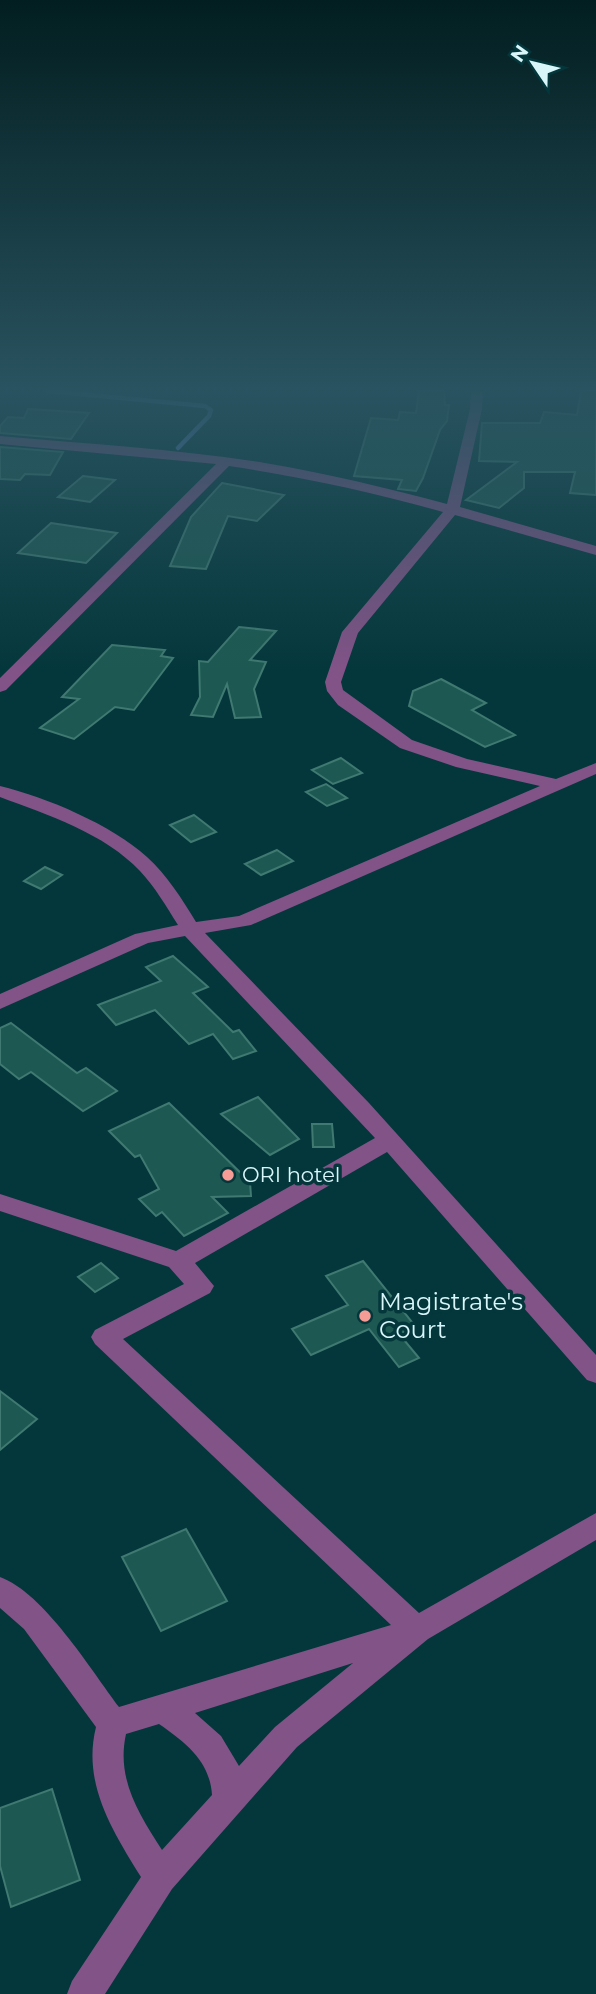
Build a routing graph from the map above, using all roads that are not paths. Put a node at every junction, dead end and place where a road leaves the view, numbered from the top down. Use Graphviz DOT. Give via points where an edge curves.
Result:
graph roads {
  1 [pos="204,484"];
  2 [pos="346,484"];
  3 [pos="458,484"];
  4 [pos="452,510"];
  5 [pos="596,551"];
  6 [pos="0,687"];
  7 [pos="596,768"];
  8 [pos="556,785"];
  9 [pos="0,791"];
  10 [pos="190,929"];
  11 [pos="0,1002"];
  12 [pos="389,1140"];
  13 [pos="0,1202"];
  14 [pos="178,1261"];
  15 [pos="596,1373"];
  16 [pos="596,1525"];
  17 [pos="0,1590"];
  18 [pos="417,1630"];
  19 [pos="162,1709"];
  20 [pos="113,1724"];
  21 [pos="229,1802"];
  22 [pos="160,1877"];
  23 [pos="85,1994"];
  1 -- 6 [label="street"];
  2 -- 4 [label="street"];
  3 -- 4 [label="street"];
  4 -- 5 [label="street"];
  4 -- 8 [label="street" via="349,632 333,682 335,691 406,744 462,763"];
  7 -- 8 [label="street"];
  8 -- 10 [label="street" via="244,921"];
  9 -- 10 [label="street" via="80,824 132,853 165,889"];
  10 -- 11 [label="street" via="142,938"];
  10 -- 12 [label="street"];
  12 -- 14 [label="street"];
  12 -- 15 [label="street"];
  13 -- 14 [label="street"];
  14 -- 18 [label="street" via="201,1286 104,1337"];
  16 -- 18 [label="street"];
  17 -- 20 [label="street" via="35,1620"];
  18 -- 19 [label="street"];
  18 -- 21 [label="street" via="286,1737"];
  19 -- 20 [label="street"];
  19 -- 21 [label="street" via="198,1733 220,1758 229,1782"];
  20 -- 22 [label="street" via="107,1752 110,1783"];
  21 -- 22 [label="street"];
  22 -- 23 [label="street"];
}
